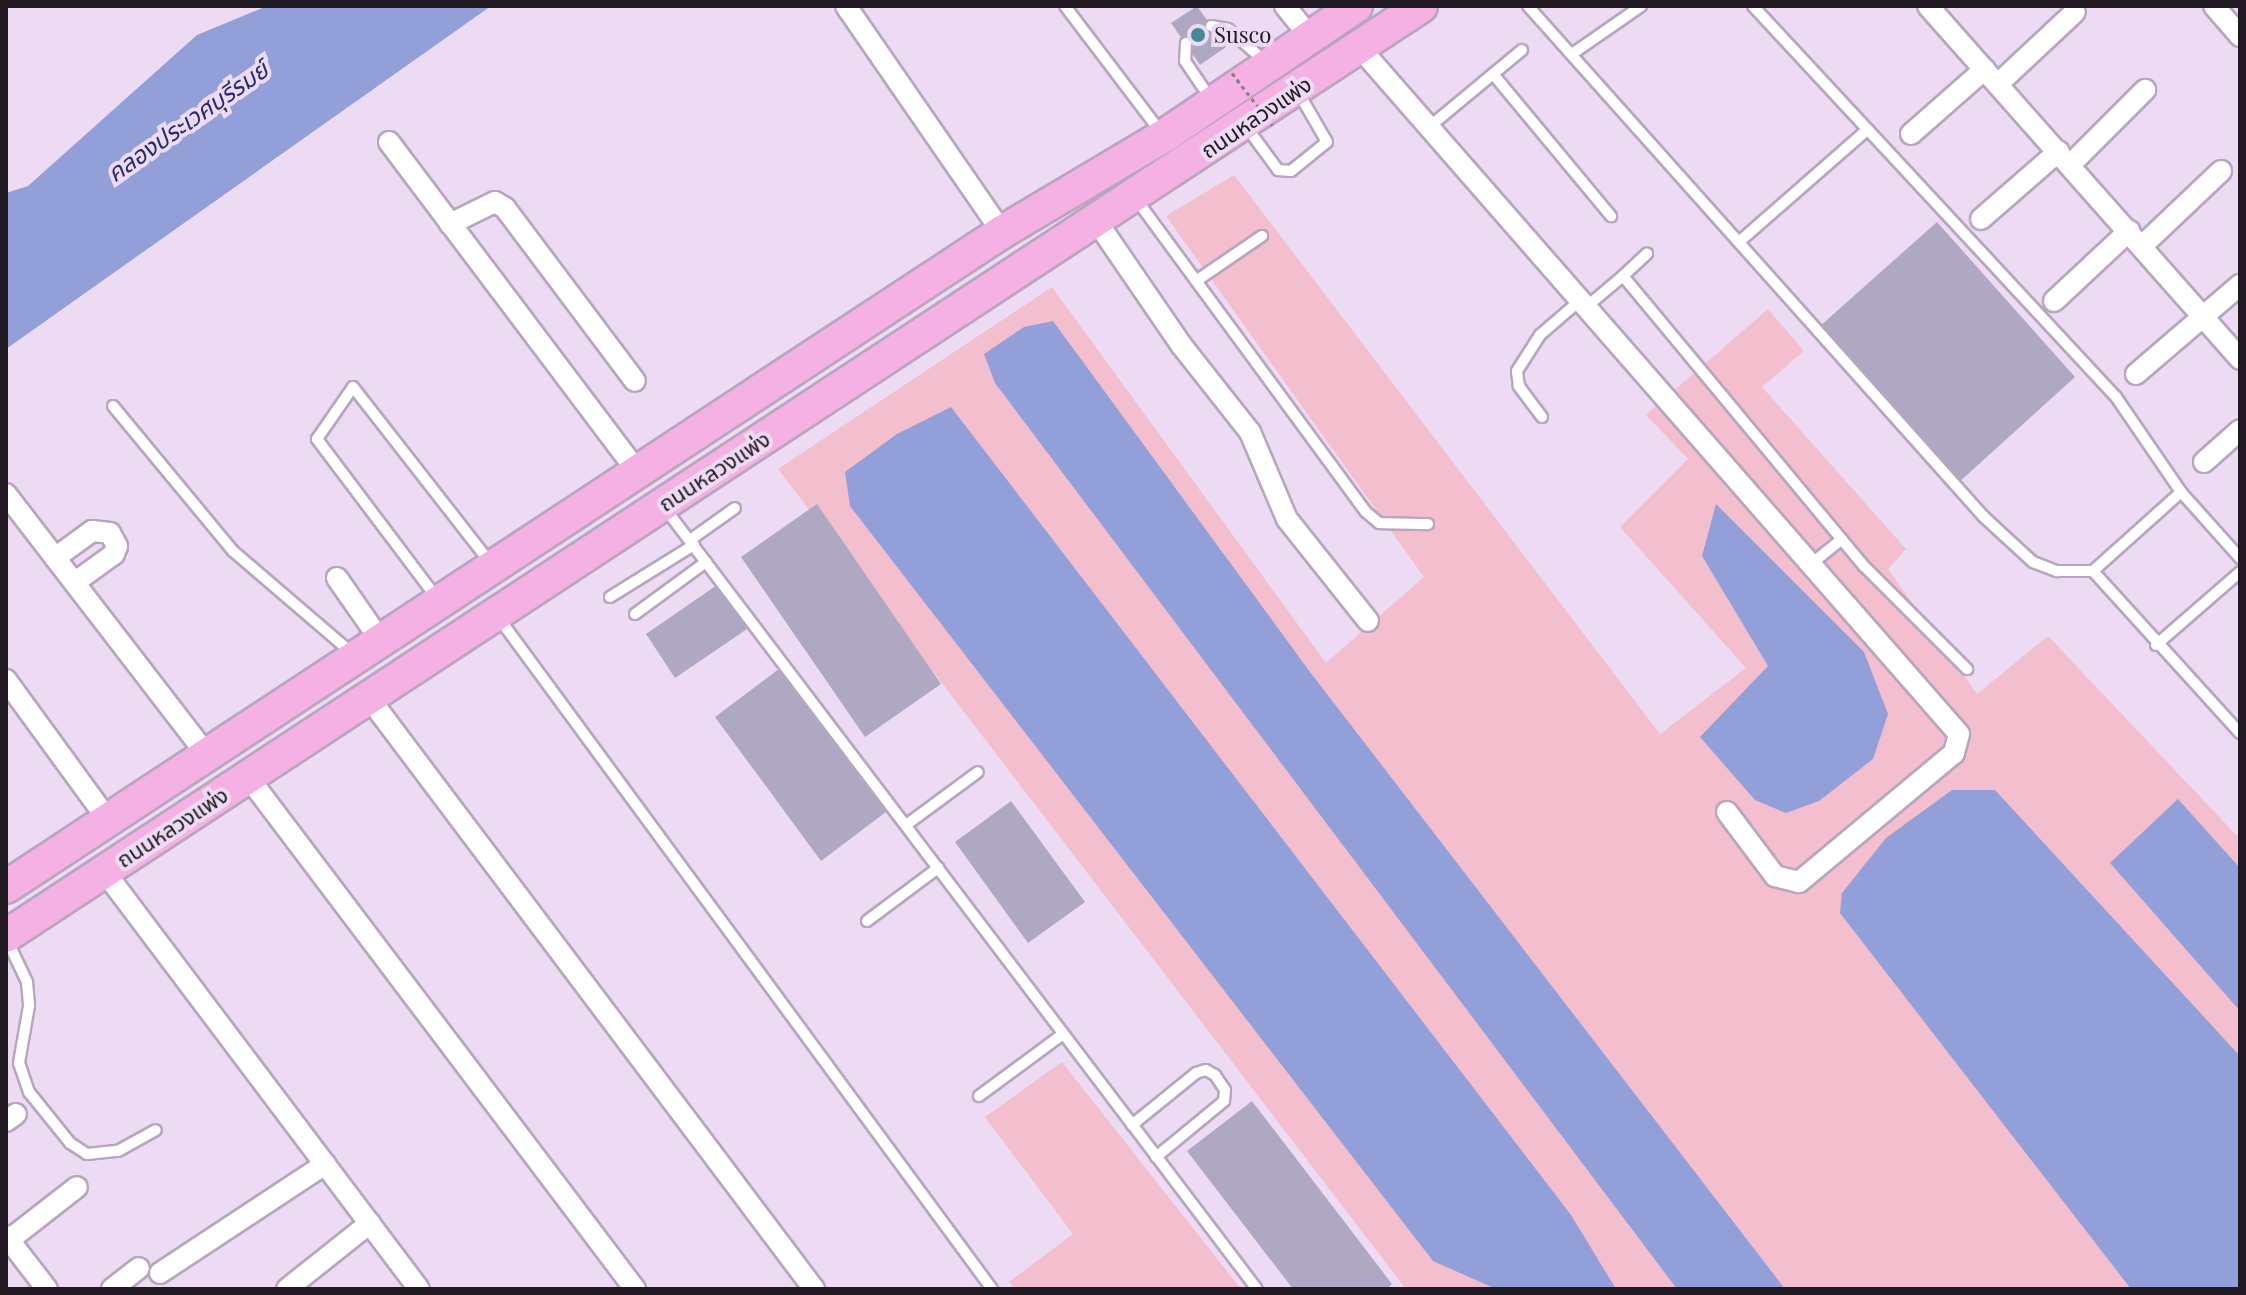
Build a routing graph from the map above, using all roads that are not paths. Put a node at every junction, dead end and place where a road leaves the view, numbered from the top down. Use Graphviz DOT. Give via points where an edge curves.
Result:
graph roads {
  1 [pos="846,6"];
  2 [pos="1065,6"];
  3 [pos="1285,6"];
  4 [pos="1356,6"];
  5 [pos="1421,6"];
  6 [pos="1528,6"];
  7 [pos="1641,6"];
  8 [pos="1753,6"];
  9 [pos="1928,6"];
  10 [pos="2214,6"];
  11 [pos="2075,12"];
  12 [pos="1211,26"];
  13 [pos="1321,26"];
  14 [pos="2240,36"];
  15 [pos="1186,43"];
  16 [pos="1359,47"];
  17 [pos="1522,50"];
  18 [pos="1572,54"];
  19 [pos="1270,65"];
  20 [pos="1493,74"];
  21 [pos="1992,77"];
  22 [pos="2145,90"];
  23 [pos="1297,91"];
  24 [pos="1213,103"];
  25 [pos="1258,125"];
  26 [pos="1428,128"];
  27 [pos="1868,129"];
  28 [pos="1911,134"];
  29 [pos="1164,136"];
  30 [pos="389,142"];
  31 [pos="2065,158"];
  32 [pos="2221,171"];
  33 [pos="1135,197"];
  34 [pos="1611,216"];
  35 [pos="1981,219"];
  36 [pos="1097,222"];
  37 [pos="450,224"];
  38 [pos="1002,232"];
  39 [pos="1262,236"];
  40 [pos="2136,238"];
  41 [pos="1739,242"];
  42 [pos="1647,254"];
  43 [pos="1623,276"];
  44 [pos="1196,281"];
  45 [pos="2240,285"];
  46 [pos="2054,301"];
  47 [pos="1580,306"];
  48 [pos="2202,318"];
  49 [pos="2240,359"];
  50 [pos="2136,374"];
  51 [pos="635,381"];
  52 [pos="113,406"];
  53 [pos="1542,417"];
  54 [pos="2240,430"];
  55 [pos="2204,462"];
  56 [pos="638,472"];
  57 [pos="2181,492"];
  58 [pos="6,494"];
  59 [pos="662,505"];
  60 [pos="735,508"];
  61 [pos="1428,524"];
  62 [pos="1842,539"];
  63 [pos="692,543"];
  64 [pos="55,558"];
  65 [pos="2240,558"];
  66 [pos="706,562"];
  67 [pos="1810,565"];
  68 [pos="493,567"];
  69 [pos="2093,571"];
  70 [pos="2240,572"];
  71 [pos="337,578"];
  72 [pos="74,583"];
  73 [pos="610,597"];
  74 [pos="440,602"];
  75 [pos="496,614"];
  76 [pos="635,614"];
  77 [pos="1368,621"];
  78 [pos="2156,645"];
  79 [pos="369,649"];
  80 [pos="1967,669"];
  81 [pos="6,680"];
  82 [pos="369,698"];
  83 [pos="2240,733"];
  84 [pos="207,755"];
  85 [pos="978,772"];
  86 [pos="248,777"];
  87 [pos="1727,812"];
  88 [pos="108,820"];
  89 [pos="906,825"];
  90 [pos="938,868"];
  91 [pos="104,871"];
  92 [pos="6,887"];
  93 [pos="867,921"];
  94 [pos="10,927"];
  95 [pos="1063,1034"];
  96 [pos="979,1096"];
  97 [pos="1132,1125"];
  98 [pos="156,1130"];
  99 [pos="1156,1157"];
  100 [pos="325,1164"];
  101 [pos="77,1187"];
  102 [pos="370,1223"];
  103 [pos="8,1238"];
  104 [pos="139,1268"];
  105 [pos="160,1273"];
  106 [pos="409,1286"];
  107 [pos="47,1289"];
  108 [pos="112,1289"];
  109 [pos="287,1289"];
  110 [pos="635,1289"];
  111 [pos="814,1289"];
  112 [pos="992,1289"];
  113 [pos="1257,1289"];
  1 -- 38 [label="street"];
  2 -- 29 [label="lane"];
  3 -- 13 [label="street"];
  4 -- 13 [label="main road, ถนนหลวงแพ่ง"];
  5 -- 16 [label="main road, ถนนหลวงแพ่ง"];
  6 -- 18 [label="lane"];
  7 -- 18 [label="lane"];
  8 -- 27 [label="lane"];
  9 -- 21 [label="street"];
  10 -- 14 [label="street"];
  11 -- 21 [label="street"];
  12 -- 19 [label="lane" via="1228,29"];
  13 -- 19 [label="main road, ถนนหลวงแพ่ง"];
  15 -- 24 [label="lane" via="1185,61"];
  16 -- 23 [label="main road, ถนนหลวงแพ่ง"];
  16 -- 26 [label="street"];
  17 -- 20 [label="lane"];
  18 -- 41 [label="lane"];
  19 -- 24 [label="main road, ถนนหลวงแพ่ง"];
  20 -- 26 [label="lane"];
  20 -- 34 [label="lane"];
  21 -- 28 [label="street"];
  21 -- 31 [label="street"];
  22 -- 31 [label="street"];
  23 -- 25 [label="main road, ถนนหลวงแพ่ง"];
  23 -- 25 [label="lane" via="1327,142 1291,171 1278,170"];
  24 -- 29 [label="main road, ถนนหลวงแพ่ง"];
  25 -- 33 [label="main road, ถนนหลวงแพ่ง"];
  26 -- 47 [label="street"];
  27 -- 41 [label="lane"];
  27 -- 57 [label="lane" via="2116,397"];
  29 -- 38 [label="main road, ถนนหลวงแพ่ง"];
  30 -- 37 [label="street"];
  31 -- 35 [label="street"];
  31 -- 40 [label="street"];
  32 -- 40 [label="street"];
  33 -- 36 [label="main road, ถนนหลวงแพ่ง"];
  33 -- 44 [label="lane"];
  36 -- 59 [label="main road, ถนนหลวงแพ่ง"];
  36 -- 77 [label="street" via="1182,346 1250,432 1287,519"];
  37 -- 51 [label="street" via="495,202 505,208"];
  37 -- 56 [label="street"];
  38 -- 56 [label="main road, ถนนหลวงแพ่ง"];
  39 -- 44 [label="lane"];
  40 -- 46 [label="street"];
  40 -- 48 [label="street"];
  41 -- 69 [label="lane" via="2010,544 2033,562 2057,571"];
  42 -- 43 [label="lane"];
  43 -- 47 [label="lane"];
  43 -- 62 [label="lane"];
  44 -- 61 [label="lane" via="1366,512 1379,523"];
  45 -- 48 [label="street"];
  47 -- 53 [label="lane" via="1540,335 1517,371 1519,386"];
  47 -- 67 [label="street"];
  48 -- 49 [label="street"];
  48 -- 50 [label="street"];
  52 -- 79 [label="lane" via="233,551"];
  54 -- 55 [label="street"];
  56 -- 68 [label="main road, ถนนหลวงแพ่ง"];
  57 -- 65 [label="lane"];
  57 -- 69 [label="lane"];
  58 -- 64 [label="street"];
  59 -- 63 [label="lane"];
  59 -- 75 [label="main road, ถนนหลวงแพ่ง"];
  60 -- 63 [label="lane"];
  62 -- 67 [label="lane"];
  62 -- 80 [label="lane"];
  63 -- 66 [label="lane"];
  63 -- 73 [label="lane"];
  64 -- 72 [label="street"];
  64 -- 72 [label="street" via="92,531 110,533 117,546 114,554"];
  66 -- 76 [label="lane"];
  66 -- 89 [label="lane"];
  67 -- 87 [label="street" via="1953,726 1960,743 1799,882 1775,876"];
  68 -- 74 [label="main road, ถนนหลวงแพ่ง"];
  68 -- 74 [label="lane" via="353,387 317,439"];
  69 -- 78 [label="lane"];
  70 -- 78 [label="lane"];
  71 -- 79 [label="street"];
  72 -- 84 [label="street"];
  74 -- 79 [label="main road, ถนนหลวงแพ่ง"];
  75 -- 82 [label="main road, ถนนหลวงแพ่ง"];
  75 -- 112 [label="lane"];
  78 -- 83 [label="lane"];
  79 -- 84 [label="main road, ถนนหลวงแพ่ง"];
  81 -- 88 [label="street"];
  82 -- 86 [label="main road, ถนนหลวงแพ่ง"];
  82 -- 111 [label="street"];
  84 -- 88 [label="main road, ถนนหลวงแพ่ง"];
  85 -- 89 [label="lane"];
  86 -- 91 [label="main road, ถนนหลวงแพ่ง"];
  86 -- 110 [label="street"];
  88 -- 92 [label="main road, ถนนหลวงแพ่ง"];
  89 -- 90 [label="lane"];
  90 -- 93 [label="lane"];
  90 -- 95 [label="lane"];
  91 -- 94 [label="main road, ถนนหลวงแพ่ง"];
  91 -- 100 [label="street"];
  94 -- 98 [label="lane" via="29,1006 19,1063 37,1102 70,1143 87,1154 118,1151"];
  95 -- 96 [label="lane"];
  95 -- 97 [label="lane"];
  97 -- 99 [label="lane"];
  97 -- 99 [label="lane" via="1196,1073 1206,1070 1215,1075 1225,1090 1224,1101"];
  99 -- 113 [label="lane"];
  100 -- 102 [label="street"];
  100 -- 105 [label="street"];
  101 -- 103 [label="street"];
  102 -- 106 [label="street"];
  102 -- 109 [label="street"];
  103 -- 107 [label="street"];
  104 -- 108 [label="street"];
}
